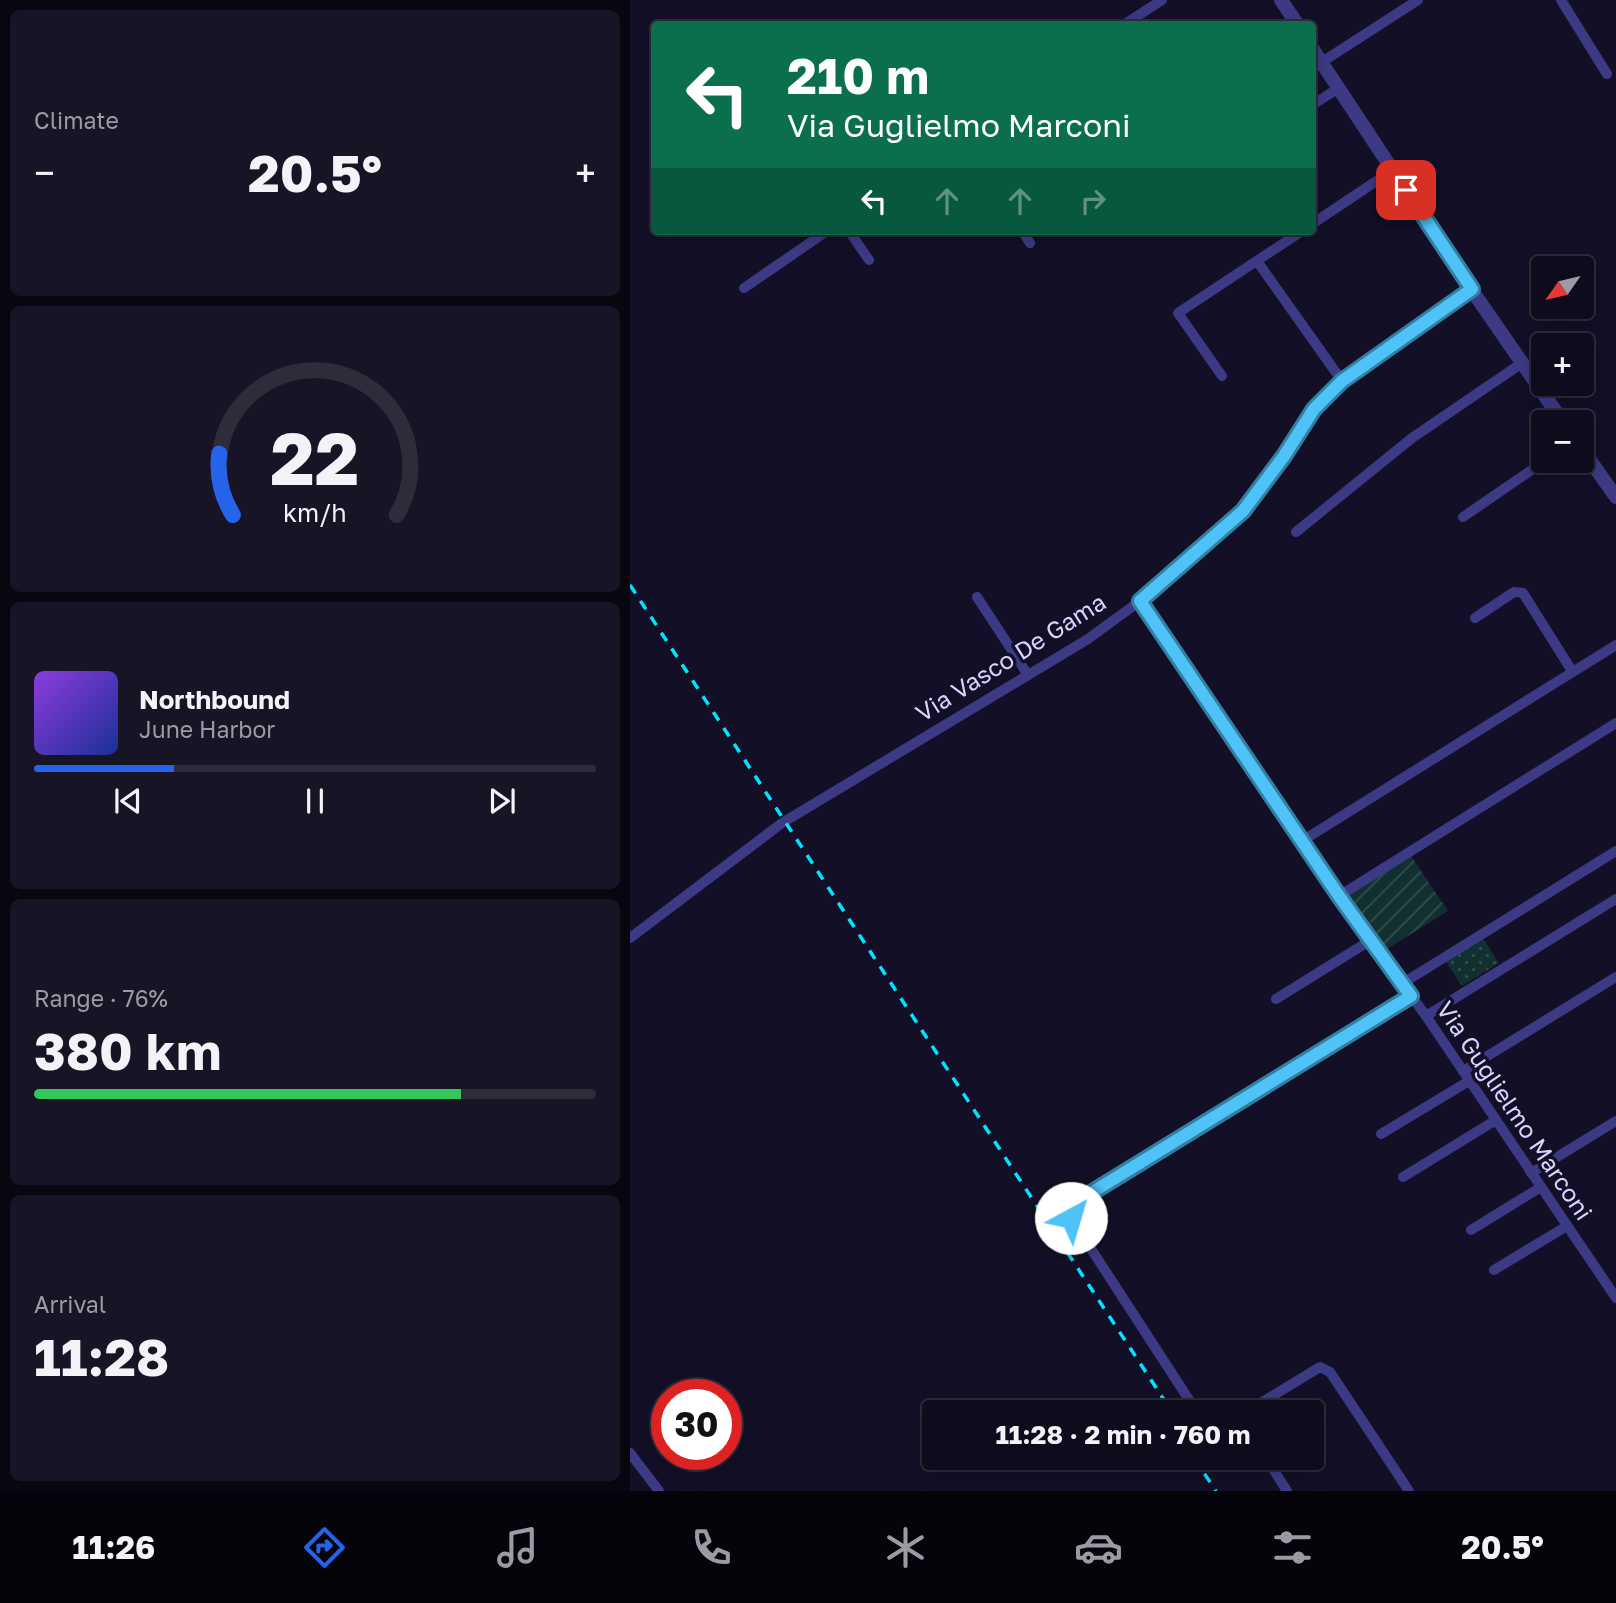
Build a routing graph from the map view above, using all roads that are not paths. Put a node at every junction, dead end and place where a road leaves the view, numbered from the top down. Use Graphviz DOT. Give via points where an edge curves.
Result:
graph roads {
  1 [pos="1162,0"];
  2 [pos="1281,0"];
  3 [pos="1418,0"];
  4 [pos="1561,0"];
  5 [pos="1130,21"];
  6 [pos="1295,21"];
  7 [pos="1316,54"];
  8 [pos="1322,62"];
  9 [pos="1607,74"];
  10 [pos="1339,88"];
  11 [pos="1316,102"];
  12 [pos="1393,170"];
  13 [pos="1316,221"];
  14 [pos="821,235"];
  15 [pos="852,235"];
  16 [pos="1025,235"];
  17 [pos="1296,235"];
  18 [pos="1031,243"];
  19 [pos="869,260"];
  20 [pos="1256,261"];
  21 [pos="744,288"];
  22 [pos="1472,289"];
  23 [pos="1522,362"];
  24 [pos="1222,376"];
  25 [pos="1342,381"];
  26 [pos="1555,410"];
  27 [pos="1594,466"];
  28 [pos="1531,470"];
  29 [pos="1616,497"];
  30 [pos="1463,517"];
  31 [pos="1296,532"];
  32 [pos="977,597"];
  33 [pos="1140,601"];
  34 [pos="1475,618"];
  35 [pos="1616,645"];
  36 [pos="1572,671"];
  37 [pos="1028,675"];
  38 [pos="1616,723"];
  39 [pos="1301,841"];
  40 [pos="1616,851"];
  41 [pos="1339,896"];
  42 [pos="1616,899"];
  43 [pos="630,938"];
  44 [pos="1371,940"];
  45 [pos="1616,977"];
  46 [pos="1403,983"];
  47 [pos="1411,996"];
  48 [pos="1276,999"];
  49 [pos="1426,1016"];
  50 [pos="1466,1076"];
  51 [pos="1496,1119"];
  52 [pos="1616,1121"];
  53 [pos="1381,1134"];
  54 [pos="1531,1173"];
  55 [pos="1402,1177"];
  56 [pos="1541,1187"];
  57 [pos="1567,1226"];
  58 [pos="1471,1230"];
  59 [pos="1494,1270"];
  60 [pos="1616,1298"];
  61 [pos="1189,1400"];
  62 [pos="1266,1400"];
  63 [pos="630,1453"];
  64 [pos="1274,1470"];
  65 [pos="659,1491"];
  66 [pos="1287,1491"];
  67 [pos="1409,1491"];
  1 -- 5 [label="street"];
  2 -- 6 [label="street"];
  3 -- 8 [label="street"];
  4 -- 9 [label="street"];
  7 -- 8 [label="street"];
  8 -- 10 [label="street"];
  10 -- 11 [label="street"];
  10 -- 12 [label="street"];
  12 -- 13 [label="street"];
  12 -- 22 [label="street"];
  14 -- 21 [label="street"];
  15 -- 19 [label="street"];
  16 -- 18 [label="street"];
  17 -- 20 [label="street"];
  20 -- 24 [label="street" via="1178,313"];
  20 -- 25 [label="street"];
  22 -- 23 [label="street"];
  22 -- 25 [label="street, Via Vasco De Gama"];
  23 -- 26 [label="street"];
  23 -- 31 [label="street" via="1412,439"];
  25 -- 33 [label="street, Via Vasco De Gama" via="1314,409 1243,511"];
  27 -- 29 [label="street"];
  28 -- 30 [label="street"];
  32 -- 37 [label="street"];
  33 -- 37 [label="street, Via Vasco De Gama"];
  33 -- 39 [label="street, Via Guglielmo Marconi"];
  34 -- 36 [label="street" via="1514,592 1523,593"];
  35 -- 36 [label="street"];
  36 -- 39 [label="street"];
  37 -- 43 [label="street, Via Vasco De Gama" via="774,828"];
  38 -- 41 [label="street"];
  39 -- 41 [label="street, Via Guglielmo Marconi"];
  40 -- 46 [label="street"];
  41 -- 44 [label="street, Via Guglielmo Marconi"];
  42 -- 49 [label="street"];
  44 -- 46 [label="street, Via Guglielmo Marconi"];
  44 -- 48 [label="street"];
  45 -- 50 [label="street"];
  46 -- 47 [label="street, Via Guglielmo Marconi"];
  47 -- 49 [label="street, Via Guglielmo Marconi"];
  47 -- 61 [label="street" via="1072,1207 1071,1218"];
  49 -- 50 [label="street, Via Guglielmo Marconi"];
  50 -- 51 [label="street, Via Guglielmo Marconi"];
  50 -- 53 [label="street"];
  51 -- 54 [label="street, Via Guglielmo Marconi"];
  51 -- 55 [label="street"];
  52 -- 54 [label="street"];
  54 -- 56 [label="street, Via Guglielmo Marconi"];
  56 -- 57 [label="street, Via Guglielmo Marconi"];
  56 -- 58 [label="street"];
  57 -- 59 [label="street"];
  57 -- 60 [label="street, Via Guglielmo Marconi"];
  62 -- 67 [label="street" via="1320,1367 1330,1372"];
  63 -- 65 [label="street"];
  64 -- 66 [label="street"];
}
